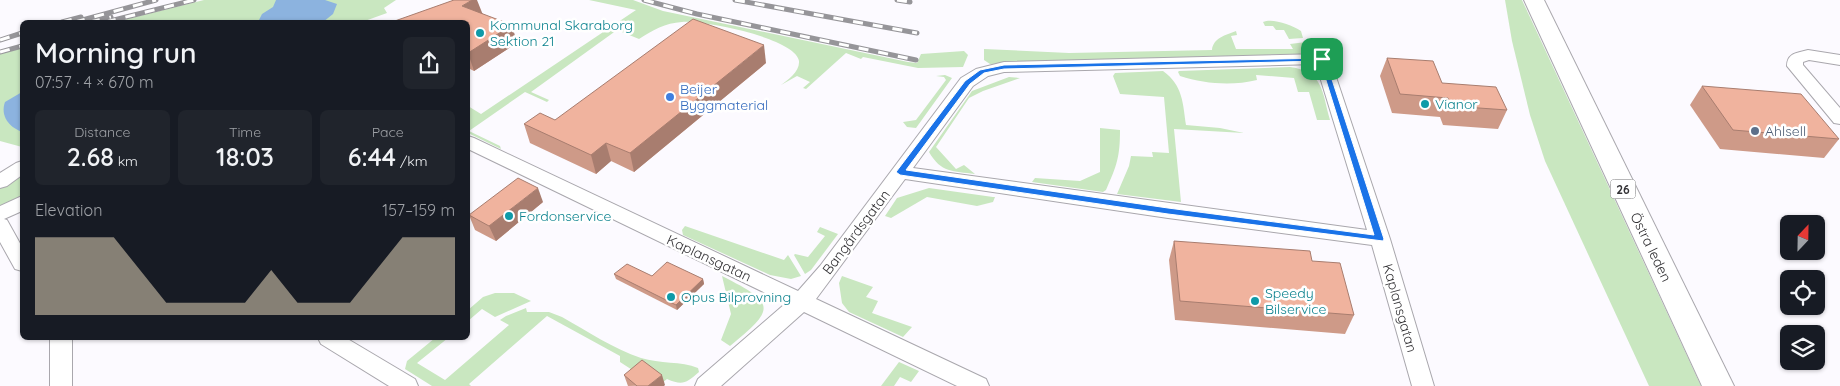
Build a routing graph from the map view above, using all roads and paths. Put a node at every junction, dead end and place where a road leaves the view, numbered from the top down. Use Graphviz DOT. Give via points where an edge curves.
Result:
graph roads {
  1 [pos="1534,0"];
  2 [pos="1322,59"];
  3 [pos="1840,60"];
  4 [pos="1840,119"];
  5 [pos="470,143"];
  6 [pos="20,167"];
  7 [pos="900,172"];
  8 [pos="0,182"];
  9 [pos="20,204"];
  10 [pos="0,214"];
  11 [pos="0,225"];
  12 [pos="1380,239"];
  13 [pos="20,260"];
  14 [pos="802,302"];
  15 [pos="61,340"];
  16 [pos="332,340"];
  17 [pos="61,386"];
  18 [pos="407,386"];
  19 [pos="706,386"];
  20 [pos="978,386"];
  21 [pos="1423,386"];
  22 [pos="1718,386"];
  1 -- 22 [label="highway, Östra leden / 26"];
  2 -- 7 [label="street, Bangårdsgatan" via="1004,67 982,72 967,82"];
  2 -- 12 [label="street, Kaplansgatan"];
  3 -- 4 [label="street" via="1808,56 1794,59 1795,66"];
  5 -- 14 [label="street, Kaplansgatan"];
  6 -- 8 [label="street"];
  7 -- 12 [label="street"];
  7 -- 14 [label="street, Bangårdsgatan"];
  9 -- 10 [label="street"];
  11 -- 13 [label="street"];
  12 -- 21 [label="street, Kaplansgatan"];
  14 -- 19 [label="street, Bangårdsgatan"];
  14 -- 20 [label="street, Kaplansgatan"];
  15 -- 17 [label="street"];
  16 -- 18 [label="street"];
}
